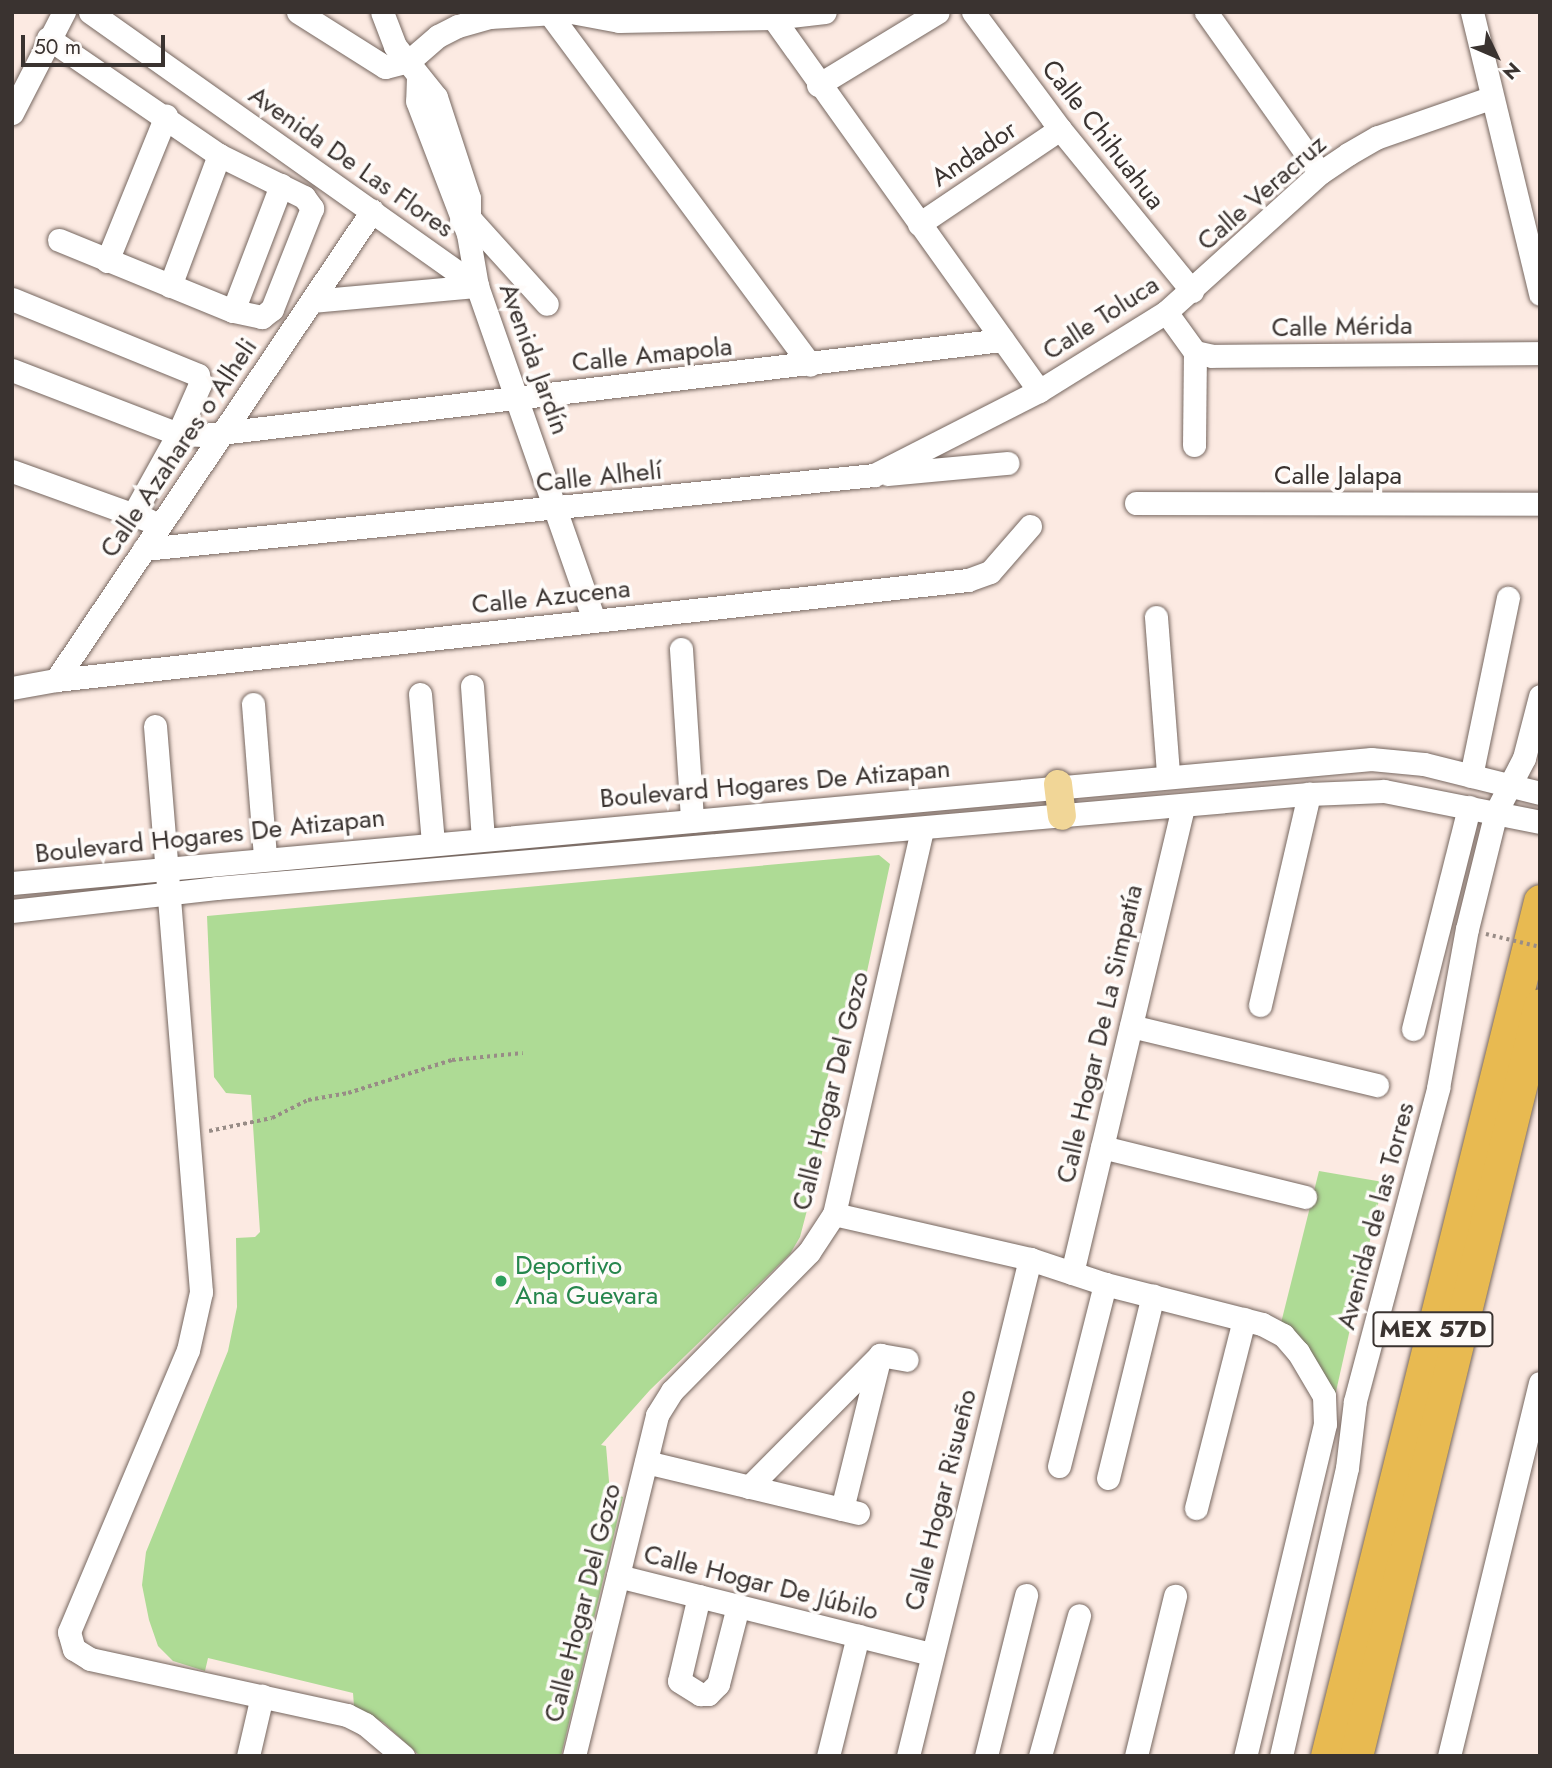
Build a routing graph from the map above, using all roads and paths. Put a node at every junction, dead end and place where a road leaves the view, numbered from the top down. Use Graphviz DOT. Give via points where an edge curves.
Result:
graph roads {
  1 [pos="64,12"];
  2 [pos="90,12"];
  3 [pos="298,12"];
  4 [pos="382,12"];
  5 [pos="571,12"];
  6 [pos="825,12"];
  7 [pos="938,12"];
  8 [pos="973,12"];
  9 [pos="1472,12"];
  10 [pos="549,13"];
  11 [pos="1210,14"];
  12 [pos="771,15"];
  13 [pos="48,38"];
  14 [pos="414,69"];
  15 [pos="818,85"];
  16 [pos="1490,98"];
  17 [pos="14,100"];
  18 [pos="166,116"];
  19 [pos="1060,129"];
  20 [pos="219,155"];
  21 [pos="1320,173"];
  22 [pos="281,185"];
  23 [pos="372,211"];
  24 [pos="467,225"];
  25 [pos="919,225"];
  26 [pos="59,240"];
  27 [pos="107,261"];
  28 [pos="170,286"];
  29 [pos="477,286"];
  30 [pos="1192,291"];
  31 [pos="1540,294"];
  32 [pos="12,299"];
  33 [pos="312,300"];
  34 [pos="547,304"];
  35 [pos="233,311"];
  36 [pos="1166,313"];
  37 [pos="1002,340"];
  38 [pos="1195,352"];
  39 [pos="1540,353"];
  40 [pos="810,365"];
  41 [pos="12,370"];
  42 [pos="1039,391"];
  43 [pos="519,398"];
  44 [pos="223,432"];
  45 [pos="178,434"];
  46 [pos="1194,445"];
  47 [pos="1007,463"];
  48 [pos="12,471"];
  49 [pos="874,475"];
  50 [pos="1136,503"];
  51 [pos="1540,504"];
  52 [pos="557,510"];
  53 [pos="133,515"];
  54 [pos="161,524"];
  55 [pos="1030,526"];
  56 [pos="144,549"];
  57 [pos="1508,598"];
  58 [pos="1156,617"];
  59 [pos="594,620"];
  60 [pos="681,649"];
  61 [pos="56,680"];
  62 [pos="472,686"];
  63 [pos="12,688"];
  64 [pos="420,694"];
  65 [pos="1540,696"];
  66 [pos="253,704"];
  67 [pos="155,726"];
  68 [pos="1168,774"];
  69 [pos="1471,776"];
  70 [pos="1058,784"];
  71 [pos="1525,789"];
  72 [pos="1309,794"];
  73 [pos="1469,807"];
  74 [pos="1183,808"];
  75 [pos="1505,814"];
  76 [pos="1062,816"];
  77 [pos="692,821"];
  78 [pos="1540,822"];
  79 [pos="922,829"];
  80 [pos="483,839"];
  81 [pos="433,843"];
  82 [pos="265,858"];
  83 [pos="167,868"];
  84 [pos="13,879"];
  85 [pos="169,894"];
  86 [pos="1540,901"];
  87 [pos="12,911"];
  88 [pos="1486,934"];
  89 [pos="1540,947"];
  90 [pos="1260,1005"];
  91 [pos="1540,1005"];
  92 [pos="1131,1026"];
  93 [pos="1413,1029"];
  94 [pos="523,1052"];
  95 [pos="1377,1085"];
  96 [pos="190,1135"];
  97 [pos="1102,1147"];
  98 [pos="1305,1196"];
  99 [pos="834,1214"];
  100 [pos="1030,1259"];
  101 [pos="1072,1273"];
  102 [pos="1105,1284"];
  103 [pos="1153,1296"];
  104 [pos="1244,1319"];
  105 [pos="880,1355"];
  106 [pos="907,1360"];
  107 [pos="1540,1383"];
  108 [pos="646,1462"];
  109 [pos="1059,1466"];
  110 [pos="1108,1478"];
  111 [pos="749,1487"];
  112 [pos="1196,1508"];
  113 [pos="618,1576"];
  114 [pos="1026,1595"];
  115 [pos="1175,1596"];
  116 [pos="699,1597"];
  117 [pos="738,1606"];
  118 [pos="1079,1615"];
  119 [pos="858,1636"];
  120 [pos="932,1654"];
  121 [pos="262,1696"];
  122 [pos="248,1756"];
  123 [pos="403,1756"];
  124 [pos="574,1756"];
  125 [pos="828,1756"];
  126 [pos="908,1756"];
  127 [pos="986,1756"];
  128 [pos="1040,1756"];
  129 [pos="1136,1756"];
  130 [pos="1245,1756"];
  131 [pos="1281,1756"];
  132 [pos="1327,1756"];
  133 [pos="1356,1756"];
  134 [pos="1449,1756"];
  1 -- 13 [label="street"];
  2 -- 23 [label="street, Avenida De Las Flores"];
  3 -- 14 [label="street" via="375,64"];
  4 -- 14 [label="street, Avenida Jardín" via="387,34"];
  5 -- 10 [label="street"];
  5 -- 12 [label="street" via="620,21"];
  6 -- 12 [label="street"];
  7 -- 15 [label="street"];
  8 -- 19 [label="street, Calle Chihuahua"];
  9 -- 16 [label="street"];
  10 -- 14 [label="street" via="490,17 458,26"];
  10 -- 40 [label="street"];
  11 -- 21 [label="street"];
  12 -- 15 [label="street"];
  13 -- 17 [label="street"];
  13 -- 18 [label="street"];
  14 -- 24 [label="street, Avenida Jardín" via="436,97 469,198"];
  15 -- 25 [label="street"];
  16 -- 21 [label="street, Calle Veracruz" via="1378,137"];
  16 -- 31 [label="street"];
  18 -- 20 [label="street"];
  18 -- 27 [label="street"];
  19 -- 25 [label="street, Andador"];
  19 -- 30 [label="street, Calle Chihuahua"];
  20 -- 22 [label="street"];
  20 -- 28 [label="street"];
  21 -- 30 [label="street, Calle Veracruz"];
  22 -- 35 [label="street"];
  22 -- 35 [label="street" via="309,201 311,215 268,314 255,317"];
  23 -- 29 [label="street, Avenida De Las Flores"];
  23 -- 33 [label="street, Calle Azahares o Alheli"];
  24 -- 29 [label="street, Avenida Jardín"];
  24 -- 34 [label="street"];
  25 -- 37 [label="street"];
  26 -- 27 [label="street"];
  27 -- 28 [label="street"];
  28 -- 35 [label="street"];
  29 -- 33 [label="street"];
  29 -- 43 [label="street, Avenida Jardín"];
  30 -- 36 [label="street, Calle Toluca"];
  32 -- 45 [label="street" via="193,370 200,384"];
  33 -- 44 [label="street, Calle Azahares o Alheli"];
  36 -- 38 [label="street"];
  36 -- 42 [label="street, Calle Toluca"];
  37 -- 40 [label="street, Calle Amapola"];
  37 -- 42 [label="street"];
  38 -- 39 [label="street, Calle Mérida" via="1212,356"];
  38 -- 46 [label="street"];
  40 -- 43 [label="street, Calle Amapola"];
  41 -- 45 [label="street"];
  42 -- 49 [label="street, Calle Alhelí"];
  43 -- 44 [label="street, Calle Amapola"];
  43 -- 52 [label="street, Avenida Jardín"];
  44 -- 45 [label="street, Calle Amapola"];
  44 -- 54 [label="street, Calle Azahares o Alheli"];
  45 -- 53 [label="street"];
  47 -- 49 [label="street"];
  48 -- 53 [label="street"];
  49 -- 52 [label="street, Calle Alhelí"];
  50 -- 51 [label="street, Calle Jalapa"];
  52 -- 56 [label="street, Calle Alhelí"];
  52 -- 59 [label="street, Avenida Jardín"];
  53 -- 54 [label="street"];
  54 -- 56 [label="street, Calle Azahares o Alheli"];
  55 -- 59 [label="street, Calle Azucena" via="999,564 980,577"];
  56 -- 61 [label="street, Calle Azahares o Alheli"];
  57 -- 69 [label="street"];
  58 -- 68 [label="street"];
  59 -- 61 [label="street, Calle Azucena"];
  60 -- 77 [label="street"];
  61 -- 63 [label="street"];
  62 -- 80 [label="street"];
  64 -- 81 [label="street"];
  65 -- 71 [label="street, Avenida de las Torres" via="1524,758"];
  66 -- 82 [label="street"];
  67 -- 83 [label="street"];
  68 -- 69 [label="street, Boulevard Hogares De Atizapan" via="1398,759"];
  68 -- 70 [label="street, Boulevard Hogares De Atizapan"];
  69 -- 71 [label="street, Boulevard Hogares De Atizapan"];
  70 -- 76 [label="main road"];
  70 -- 77 [label="street, Boulevard Hogares De Atizapan"];
  71 -- 75 [label="street, Avenida de las Torres"];
  72 -- 73 [label="street, Boulevard Hogares De Atizapan" via="1384,791"];
  72 -- 74 [label="street, Boulevard Hogares De Atizapan"];
  72 -- 90 [label="street"];
  73 -- 75 [label="street, Boulevard Hogares De Atizapan"];
  73 -- 93 [label="street"];
  74 -- 76 [label="street, Boulevard Hogares De Atizapan"];
  74 -- 92 [label="street, Calle Hogar De La Simpatía"];
  75 -- 78 [label="street, Boulevard Hogares De Atizapan"];
  75 -- 131 [label="street, Avenida de las Torres" via="1467,929 1438,1088 1355,1401 1347,1468"];
  76 -- 79 [label="street, Boulevard Hogares De Atizapan"];
  77 -- 80 [label="street, Boulevard Hogares De Atizapan"];
  79 -- 85 [label="street, Boulevard Hogares De Atizapan"];
  79 -- 99 [label="street, Calle Hogar Del Gozo"];
  80 -- 81 [label="street, Boulevard Hogares De Atizapan"];
  81 -- 82 [label="street, Boulevard Hogares De Atizapan"];
  82 -- 83 [label="street, Boulevard Hogares De Atizapan"];
  83 -- 84 [label="street, Boulevard Hogares De Atizapan"];
  83 -- 85 [label="street"];
  85 -- 87 [label="street, Boulevard Hogares De Atizapan"];
  85 -- 96 [label="street"];
  86 -- 132 [label="highway, MEX 57D"];
  88 -- 89 [label="path, bridge"];
  91 -- 133 [label="highway, MEX 57D"];
  92 -- 95 [label="street"];
  92 -- 97 [label="street, Calle Hogar De La Simpatía"];
  94 -- 96 [label="path" via="452,1060 348,1093 308,1100 272,1118"];
  96 -- 121 [label="street" via="201,1265 196,1322 69,1632 74,1649 90,1659"];
  97 -- 98 [label="street"];
  97 -- 101 [label="street, Calle Hogar De La Simpatía"];
  99 -- 100 [label="street"];
  99 -- 108 [label="street, Calle Hogar Del Gozo" via="809,1252 673,1391 657,1415"];
  100 -- 101 [label="street"];
  100 -- 120 [label="street, Calle Hogar Risueño"];
  101 -- 102 [label="street"];
  102 -- 103 [label="street"];
  102 -- 109 [label="street"];
  103 -- 104 [label="street"];
  103 -- 110 [label="street"];
  104 -- 112 [label="street"];
  104 -- 130 [label="street" via="1283,1335 1298,1352 1324,1396 1325,1424"];
  105 -- 106 [label="street"];
  105 -- 111 [label="street"];
  105 -- 111 [label="street" via="850,1511"];
  107 -- 134 [label="street"];
  108 -- 111 [label="street"];
  108 -- 113 [label="street, Calle Hogar Del Gozo"];
  113 -- 116 [label="street, Calle Hogar De Júbilo"];
  113 -- 124 [label="street, Calle Hogar Del Gozo"];
  114 -- 127 [label="street"];
  115 -- 129 [label="street"];
  116 -- 117 [label="street, Calle Hogar De Júbilo"];
  116 -- 117 [label="street" via="679,1681 700,1694 708,1694 718,1684"];
  117 -- 119 [label="street, Calle Hogar De Júbilo"];
  118 -- 128 [label="street"];
  119 -- 120 [label="street, Calle Hogar De Júbilo"];
  119 -- 125 [label="street"];
  120 -- 126 [label="street, Calle Hogar Risueño"];
  121 -- 122 [label="street"];
  121 -- 123 [label="street" via="347,1715"];
}
